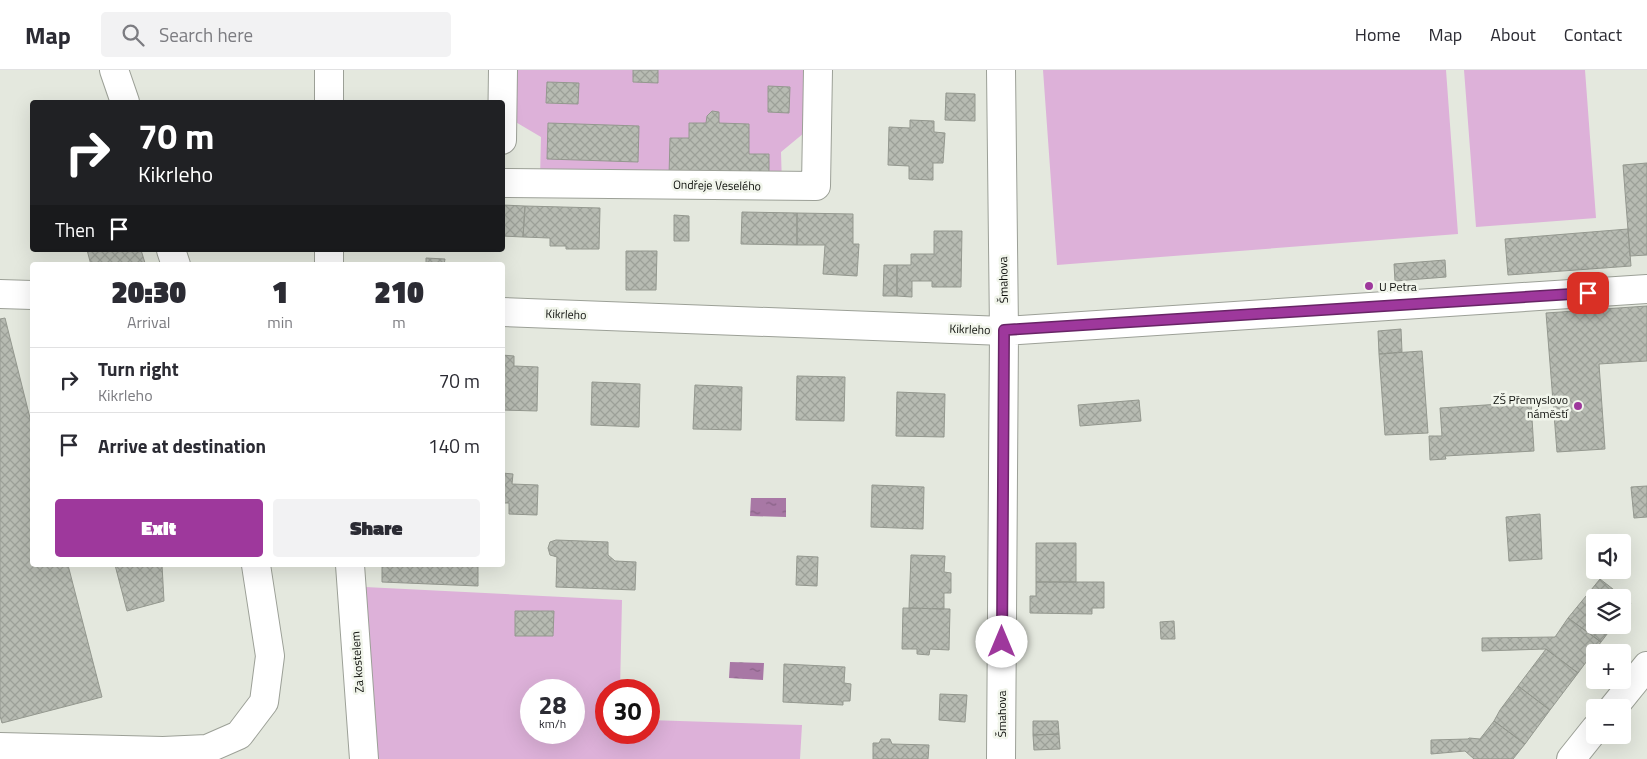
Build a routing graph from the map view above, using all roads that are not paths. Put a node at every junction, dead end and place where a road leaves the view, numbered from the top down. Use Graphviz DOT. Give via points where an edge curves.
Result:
graph roads {
  1 [pos="114,70"];
  2 [pos="329,70"];
  3 [pos="503,70"];
  4 [pos="818,70"];
  5 [pos="1001,70"];
  6 [pos="123,100"];
  7 [pos="329,100"];
  8 [pos="503,100"];
  9 [pos="505,183"];
  10 [pos="1647,289"];
  11 [pos="0,294"];
  12 [pos="30,295"];
  13 [pos="505,312"];
  14 [pos="1004,330"];
  15 [pos="256,567"];
  16 [pos="350,567"];
  17 [pos="1647,666"];
  18 [pos="1620,699"];
  19 [pos="1586,740"];
  20 [pos="0,747"];
  21 [pos="364,759"];
  22 [pos="1001,759"];
  23 [pos="1571,759"];
  1 -- 6 [label="street"];
  2 -- 7 [label="street"];
  3 -- 8 [label="street"];
  4 -- 9 [label="street, Ondřeje Veselého" via="816,186"];
  5 -- 14 [label="street, Šmahova"];
  10 -- 14 [label="street, Kikrleho"];
  11 -- 12 [label="street"];
  13 -- 14 [label="street, Kikrleho"];
  14 -- 22 [label="street, Šmahova"];
  15 -- 20 [label="street" via="270,656 264,702 239,735 207,749"];
  16 -- 21 [label="street, Za kostelem"];
  17 -- 18 [label="street"];
  19 -- 23 [label="street"];
}
